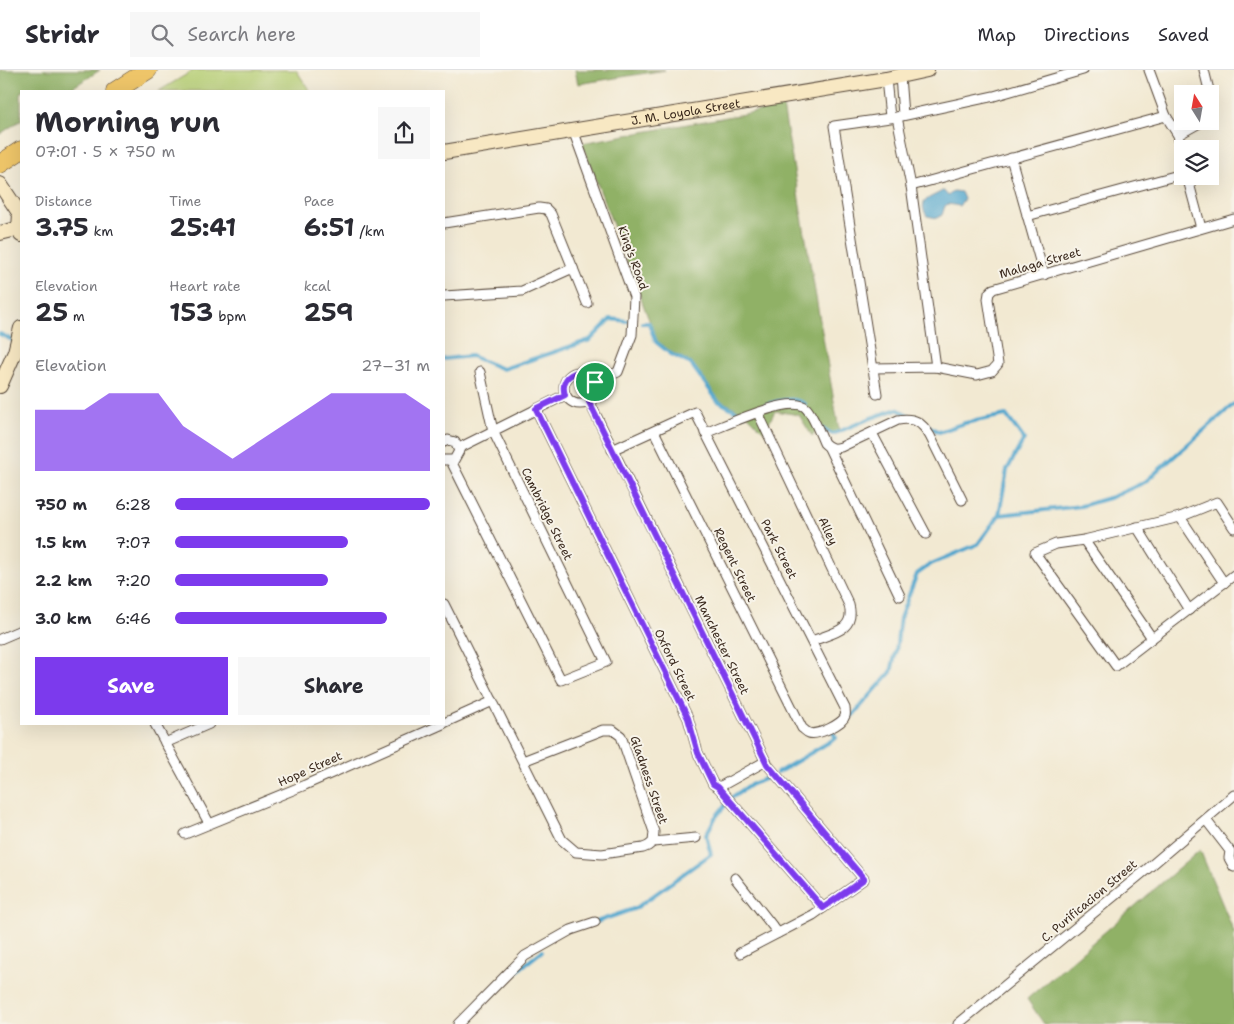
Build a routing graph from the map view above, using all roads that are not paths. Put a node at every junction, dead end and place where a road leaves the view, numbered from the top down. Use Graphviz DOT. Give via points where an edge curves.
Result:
graph roads {
  1 [pos="148,70"];
  2 [pos="928,70"];
  3 [pos="1082,70"];
  4 [pos="1149,70"];
  5 [pos="1204,70"];
  6 [pos="900,76"];
  7 [pos="886,79"];
  8 [pos="1208,85"];
  9 [pos="117,90"];
  10 [pos="896,116"];
  11 [pos="1166,116"];
  12 [pos="573,130"];
  13 [pos="1187,130"];
  14 [pos="1178,135"];
  15 [pos="1179,140"];
  16 [pos="20,151"];
  17 [pos="445,152"];
  18 [pos="1010,158"];
  19 [pos="0,164"];
  20 [pos="1174,176"];
  21 [pos="0,184"];
  22 [pos="1190,185"];
  23 [pos="911,186"];
  24 [pos="1027,216"];
  25 [pos="1234,218"];
  26 [pos="0,220"];
  27 [pos="445,223"];
  28 [pos="1202,228"];
  29 [pos="20,231"];
  30 [pos="0,233"];
  31 [pos="573,268"];
  32 [pos="1044,275"];
  33 [pos="445,296"];
  34 [pos="587,303"];
  35 [pos="20,332"];
  36 [pos="936,367"];
  37 [pos="873,368"];
  38 [pos="480,372"];
  39 [pos="595,382"];
  40 [pos="0,386"];
  41 [pos="877,394"];
  42 [pos="565,395"];
  43 [pos="589,402"];
  44 [pos="536,409"];
  45 [pos="758,413"];
  46 [pos="493,431"];
  47 [pos="654,431"];
  48 [pos="706,433"];
  49 [pos="872,433"];
  50 [pos="445,439"];
  51 [pos="459,448"];
  52 [pos="829,448"];
  53 [pos="612,450"];
  54 [pos="447,461"];
  55 [pos="962,500"];
  56 [pos="1180,517"];
  57 [pos="1137,527"];
  58 [pos="1234,528"];
  59 [pos="926,534"];
  60 [pos="1084,540"];
  61 [pos="1234,575"];
  62 [pos="1224,583"];
  63 [pos="900,596"];
  64 [pos="1189,610"];
  65 [pos="446,617"];
  66 [pos="20,630"];
  67 [pos="1152,638"];
  68 [pos="0,639"];
  69 [pos="812,641"];
  70 [pos="493,701"];
  71 [pos="793,710"];
  72 [pos="445,723"];
  73 [pos="156,725"];
  74 [pos="207,725"];
  75 [pos="441,725"];
  76 [pos="165,743"];
  77 [pos="523,761"];
  78 [pos="766,761"];
  79 [pos="718,787"];
  80 [pos="1234,795"];
  81 [pos="1206,820"];
  82 [pos="209,823"];
  83 [pos="185,834"];
  84 [pos="696,838"];
  85 [pos="653,842"];
  86 [pos="1232,849"];
  87 [pos="1234,867"];
  88 [pos="735,878"];
  89 [pos="823,908"];
  90 [pos="595,922"];
  91 [pos="778,933"];
  92 [pos="740,953"];
  93 [pos="458,1024"];
  94 [pos="958,1024"];
  1 -- 9 [label="highway"];
  2 -- 6 [label="main road, J. M. Loyola Street"];
  3 -- 10 [label="street" via="994,96"];
  4 -- 11 [label="street"];
  5 -- 8 [label="street"];
  6 -- 7 [label="main road, J. M. Loyola Street"];
  6 -- 10 [label="street" via="902,94"];
  7 -- 10 [label="street" via="888,96"];
  7 -- 12 [label="main road, J. M. Loyola Street"];
  10 -- 23 [label="street"];
  10 -- 37 [label="street" via="834,126"];
  11 -- 14 [label="street"];
  11 -- 18 [label="street"];
  12 -- 17 [label="main road, J. M. Loyola Street"];
  12 -- 39 [label="street, King's Road" via="634,297 632,336 618,372"];
  13 -- 14 [label="street"];
  14 -- 15 [label="street"];
  16 -- 19 [label="highway"];
  18 -- 23 [label="street"];
  18 -- 24 [label="street"];
  20 -- 24 [label="street"];
  21 -- 29 [label="main road" via="20,214"];
  22 -- 28 [label="street"];
  23 -- 36 [label="street"];
  24 -- 32 [label="street"];
  25 -- 28 [label="street, Malaga Street"];
  26 -- 29 [label="main road"];
  27 -- 31 [label="street" via="546,208"];
  28 -- 32 [label="street, Malaga Street"];
  29 -- 30 [label="main road"];
  31 -- 33 [label="street" via="522,291"];
  31 -- 34 [label="street"];
  32 -- 36 [label="street, Malaga Street" via="993,289 989,293 998,364 992,372 978,375"];
  35 -- 40 [label="main road"];
  36 -- 37 [label="street, Malaga Street"];
  37 -- 41 [label="street"];
  38 -- 46 [label="street, Cambridge Street"];
  39 -- 42 [label="street" via="589,374 574,373 566,380"];
  39 -- 43 [label="street" via="595,393"];
  42 -- 43 [label="street" via="573,403"];
  42 -- 44 [label="street"];
  43 -- 53 [label="street, Manchester Street"];
  44 -- 46 [label="street"];
  44 -- 79 [label="street, Oxford Street" via="688,718 706,770"];
  45 -- 48 [label="street"];
  45 -- 52 [label="street" via="785,404 799,404 806,408"];
  45 -- 69 [label="street, Alley" via="850,605 850,623"];
  46 -- 51 [label="street"];
  46 -- 54 [label="street, Cambridge Street" via="606,662 561,680"];
  47 -- 48 [label="street, Park Street" via="695,412"];
  47 -- 53 [label="street, Park Street"];
  47 -- 71 [label="street, Regent Street"];
  48 -- 69 [label="street, Park Street"];
  49 -- 52 [label="street" via="841,447"];
  49 -- 55 [label="street" via="898,420 916,420 924,426"];
  49 -- 59 [label="street"];
  50 -- 51 [label="street" via="455,442"];
  51 -- 54 [label="street" via="457,457"];
  52 -- 63 [label="street"];
  53 -- 78 [label="street, Manchester Street"];
  56 -- 57 [label="street"];
  56 -- 58 [label="street" via="1217,502"];
  56 -- 62 [label="street"];
  57 -- 60 [label="street"];
  57 -- 64 [label="street"];
  60 -- 67 [label="street"];
  60 -- 67 [label="street" via="1056,544 1034,553 1116,666"];
  61 -- 62 [label="street"];
  62 -- 64 [label="street"];
  64 -- 67 [label="street"];
  65 -- 70 [label="street, Gladness Street"];
  66 -- 68 [label="street"];
  69 -- 71 [label="street, Park Street" via="846,715 842,721 819,734 810,734 802,728"];
  70 -- 72 [label="street, Hope Street"];
  70 -- 77 [label="street, Gladness Street"];
  73 -- 76 [label="street"];
  74 -- 76 [label="street"];
  75 -- 82 [label="street, Hope Street"];
  76 -- 82 [label="street"];
  77 -- 85 [label="street, Gladness Street" via="562,840 576,852 602,854 643,848"];
  77 -- 85 [label="street, Gladness Street" via="603,730 612,730 621,736 654,832"];
  78 -- 79 [label="street"];
  78 -- 89 [label="street, Manchester Street" via="864,879"];
  79 -- 89 [label="street, Oxford Street"];
  80 -- 81 [label="street, C. Purificacion Street"];
  81 -- 86 [label="street"];
  81 -- 94 [label="street, C. Purificacion Street"];
  82 -- 83 [label="street, Hope Street"];
  84 -- 85 [label="street"];
  86 -- 87 [label="street" via="1230,858"];
  88 -- 91 [label="street"];
  89 -- 91 [label="street"];
  90 -- 93 [label="street" via="570,930 525,956"];
  91 -- 92 [label="street"];
}
